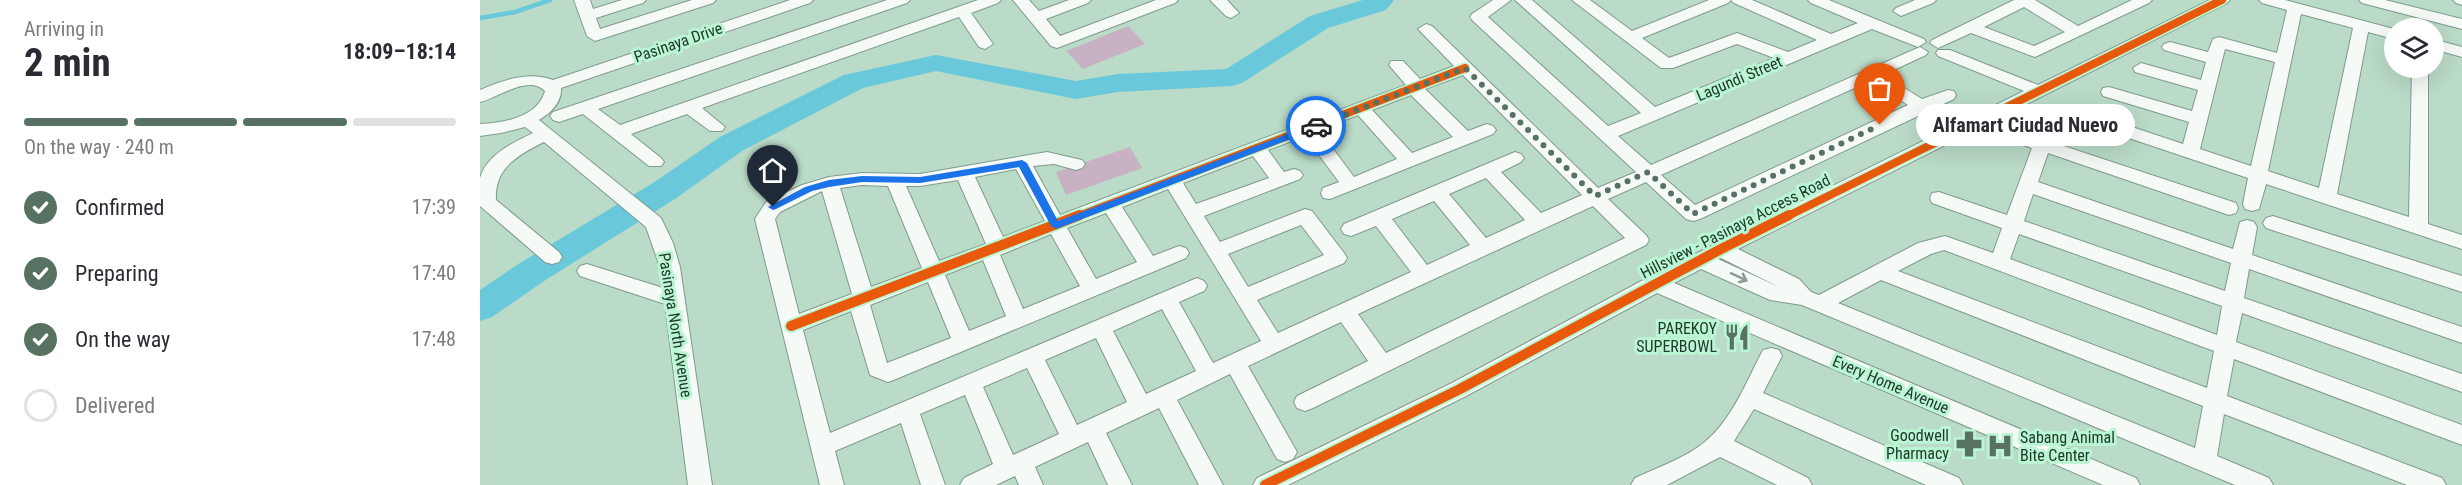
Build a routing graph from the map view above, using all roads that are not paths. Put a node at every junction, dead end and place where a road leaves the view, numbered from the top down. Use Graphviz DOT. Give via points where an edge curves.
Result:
graph roads {
  1 [pos="582,0"];
  2 [pos="638,0"];
  3 [pos="708,0"];
  4 [pos="805,0"];
  5 [pos="902,0"];
  6 [pos="993,0"];
  7 [pos="1021,0"];
  8 [pos="1083,0"];
  9 [pos="1170,0"];
  10 [pos="1218,0"];
  11 [pos="1503,0"];
  12 [pos="1523,0"];
  13 [pos="1580,0"];
  14 [pos="1723,0"];
  15 [pos="1739,0"];
  16 [pos="1816,0"];
  17 [pos="2024,0"];
  18 [pos="2144,0"];
  19 [pos="2222,0"];
  20 [pos="2267,0"];
  21 [pos="2367,0"];
  22 [pos="1144,4"];
  23 [pos="2295,8"];
  24 [pos="962,11"];
  25 [pos="1231,13"];
  26 [pos="2420,14"];
  27 [pos="588,16"];
  28 [pos="1035,18"];
  29 [pos="1872,23"];
  30 [pos="2462,24"];
  31 [pos="2361,25"];
  32 [pos="1970,27"];
  33 [pos="1426,29"];
  34 [pos="2384,31"];
  35 [pos="2077,32"];
  36 [pos="1631,37"];
  37 [pos="1831,40"];
  38 [pos="985,44"];
  39 [pos="2170,47"];
  40 [pos="2444,47"];
  41 [pos="1932,49"];
  42 [pos="2462,52"];
  43 [pos="1788,58"];
  44 [pos="2214,59"];
  45 [pos="2284,60"];
  46 [pos="1397,65"];
  47 [pos="1465,68"];
  48 [pos="2141,68"];
  49 [pos="1871,74"];
  50 [pos="2420,78"];
  51 [pos="754,84"];
  52 [pos="552,86"];
  53 [pos="1415,87"];
  54 [pos="2207,87"];
  55 [pos="484,90"];
  56 [pos="2109,92"];
  57 [pos="2036,94"];
  58 [pos="1948,95"];
  59 [pos="771,97"];
  60 [pos="1921,106"];
  61 [pos="585,107"];
  62 [pos="689,107"];
  63 [pos="1362,109"];
  64 [pos="1653,114"];
  65 [pos="559,116"];
  66 [pos="527,119"];
  67 [pos="2090,119"];
  68 [pos="2199,119"];
  69 [pos="1977,123"];
  70 [pos="716,128"];
  71 [pos="1309,129"];
  72 [pos="480,130"];
  73 [pos="1487,130"];
  74 [pos="618,132"];
  75 [pos="544,134"];
  76 [pos="1606,134"];
  77 [pos="1465,139"];
  78 [pos="2042,145"];
  79 [pos="1258,149"];
  80 [pos="2190,152"];
  81 [pos="1515,158"];
  82 [pos="1409,161"];
  83 [pos="655,162"];
  84 [pos="1022,163"];
  85 [pos="1076,164"];
  86 [pos="1489,170"];
  87 [pos="964,172"];
  88 [pos="1648,172"];
  89 [pos="2259,175"];
  90 [pos="895,181"];
  91 [pos="1173,182"];
  92 [pos="829,183"];
  93 [pos="1351,184"];
  94 [pos="2027,185"];
  95 [pos="1437,192"];
  96 [pos="1330,193"];
  97 [pos="1595,196"];
  98 [pos="2327,197"];
  99 [pos="1939,198"];
  100 [pos="2253,204"];
  101 [pos="1111,206"];
  102 [pos="2229,208"];
  103 [pos="1192,213"];
  104 [pos="1380,217"];
  105 [pos="1539,223"];
  106 [pos="2273,223"];
  107 [pos="2013,224"];
  108 [pos="1056,226"];
  109 [pos="2247,227"];
  110 [pos="2418,227"];
  111 [pos="1351,229"];
  112 [pos="2462,242"];
  113 [pos="1483,247"];
  114 [pos="1721,249"];
  115 [pos="994,250"];
  116 [pos="1216,251"];
  117 [pos="1179,253"];
  118 [pos="552,257"];
  119 [pos="1701,260"];
  120 [pos="2241,260"];
  121 [pos="1999,263"];
  122 [pos="1149,265"];
  123 [pos="587,271"];
  124 [pos="1878,271"];
  125 [pos="936,272"];
  126 [pos="1424,275"];
  127 [pos="1654,283"];
  128 [pos="2462,284"];
  129 [pos="1197,286"];
  130 [pos="1091,288"];
  131 [pos="1244,297"];
  132 [pos="674,299"];
  133 [pos="1167,299"];
  134 [pos="861,300"];
  135 [pos="1812,300"];
  136 [pos="2234,302"];
  137 [pos="1345,312"];
  138 [pos="1017,318"];
  139 [pos="791,326"];
  140 [pos="1101,328"];
  141 [pos="2462,335"];
  142 [pos="963,341"];
  143 [pos="1274,345"];
  144 [pos="2225,347"];
  145 [pos="1771,356"];
  146 [pos="1033,357"];
  147 [pos="1235,363"];
  148 [pos="1382,364"];
  149 [pos="1209,375"];
  150 [pos="2462,383"];
  151 [pos="971,384"];
  152 [pos="1164,396"];
  153 [pos="1749,397"];
  154 [pos="2215,400"];
  155 [pos="1305,402"];
  156 [pos="1141,407"];
  157 [pos="908,411"];
  158 [pos="1083,434"];
  159 [pos="2462,435"];
  160 [pos="1719,445"];
  161 [pos="821,447"];
  162 [pos="1286,452"];
  163 [pos="2204,462"];
  164 [pos="1014,466"];
  165 [pos="700,485"];
  166 [pos="832,485"];
  167 [pos="933,485"];
  168 [pos="972,485"];
  169 [pos="1031,485"];
  170 [pos="1120,485"];
  171 [pos="1211,485"];
  172 [pos="1265,485"];
  173 [pos="1642,485"];
  174 [pos="1800,485"];
  175 [pos="1950,485"];
  176 [pos="2128,485"];
  177 [pos="2261,485"];
  178 [pos="2434,485"];
  1 -- 27 [label="street"];
  2 -- 27 [label="street"];
  3 -- 27 [label="street" via="595,36"];
  4 -- 52 [label="street, Pasinaya Drive"];
  5 -- 61 [label="street"];
  6 -- 24 [label="street"];
  7 -- 28 [label="street"];
  8 -- 28 [label="street"];
  9 -- 22 [label="street"];
  10 -- 25 [label="street"];
  11 -- 76 [label="street" via="1478,17"];
  12 -- 64 [label="street"];
  13 -- 36 [label="street"];
  14 -- 36 [label="street"];
  15 -- 37 [label="street"];
  16 -- 29 [label="street"];
  17 -- 32 [label="street"];
  17 -- 35 [label="street"];
  18 -- 35 [label="street"];
  19 -- 57 [label="street, Hillsview - Pasinaya Access Road"];
  20 -- 23 [label="street"];
  21 -- 26 [label="street"];
  22 -- 28 [label="street" via="1057,44"];
  23 -- 31 [label="street"];
  23 -- 45 [label="street"];
  24 -- 38 [label="street"];
  24 -- 51 [label="street"];
  26 -- 30 [label="street"];
  29 -- 37 [label="street, Lagundi Street"];
  29 -- 41 [label="street"];
  31 -- 34 [label="street"];
  31 -- 98 [label="street"];
  32 -- 35 [label="street" via="2036,52"];
  32 -- 41 [label="street"];
  33 -- 47 [label="street"];
  36 -- 43 [label="street" via="1667,64 1737,38"];
  37 -- 43 [label="street, Lagundi Street"];
  39 -- 44 [label="street"];
  40 -- 42 [label="street"];
  41 -- 49 [label="street"];
  41 -- 57 [label="street"];
  43 -- 64 [label="street, Lagundi Street"];
  44 -- 45 [label="street" via="2219,42"];
  44 -- 54 [label="street"];
  45 -- 89 [label="street"];
  46 -- 53 [label="street"];
  47 -- 53 [label="street"];
  47 -- 97 [label="street"];
  48 -- 54 [label="street"];
  49 -- 60 [label="street"];
  49 -- 88 [label="street"];
  50 -- 110 [label="street"];
  51 -- 59 [label="street"];
  51 -- 62 [label="street"];
  52 -- 55 [label="street" via="527,81"];
  52 -- 66 [label="street" via="551,101"];
  53 -- 63 [label="street"];
  53 -- 77 [label="street"];
  54 -- 68 [label="street"];
  56 -- 68 [label="street"];
  57 -- 69 [label="street, Hillsview - Pasinaya Access Road"];
  58 -- 60 [label="street"];
  60 -- 88 [label="street" via="1693,214"];
  61 -- 65 [label="street"];
  61 -- 74 [label="street"];
  62 -- 70 [label="street"];
  62 -- 74 [label="street"];
  63 -- 71 [label="street"];
  63 -- 82 [label="street"];
  64 -- 76 [label="street, Lagundi Street"];
  66 -- 72 [label="street" via="504,128"];
  66 -- 75 [label="street, Pasinaya North Avenue"];
  67 -- 80 [label="street"];
  68 -- 80 [label="street"];
  69 -- 78 [label="street"];
  69 -- 114 [label="street, Hillsview - Pasinaya Access Road"];
  71 -- 79 [label="street"];
  71 -- 93 [label="street"];
  73 -- 77 [label="street"];
  74 -- 83 [label="street"];
  75 -- 118 [label="street" via="503,156 486,179 484,191 487,202"];
  75 -- 132 [label="street, Pasinaya North Avenue" via="654,223 670,267"];
  76 -- 88 [label="street"];
  77 -- 82 [label="street"];
  78 -- 94 [label="street"];
  78 -- 102 [label="street"];
  79 -- 91 [label="street"];
  79 -- 103 [label="street" via="1287,178"];
  80 -- 89 [label="street"];
  81 -- 86 [label="street"];
  82 -- 93 [label="street"];
  84 -- 85 [label="street" via="1054,158"];
  84 -- 87 [label="street"];
  84 -- 108 [label="street"];
  86 -- 95 [label="street"];
  86 -- 105 [label="street"];
  87 -- 90 [label="street"];
  87 -- 115 [label="street"];
  88 -- 97 [label="street"];
  89 -- 98 [label="street"];
  89 -- 100 [label="street"];
  90 -- 92 [label="street"];
  90 -- 125 [label="street"];
  91 -- 101 [label="street"];
  91 -- 103 [label="street"];
  92 -- 134 [label="street"];
  92 -- 139 [label="street" via="773,207 765,219"];
  93 -- 96 [label="street"];
  94 -- 107 [label="street"];
  94 -- 120 [label="street"];
  95 -- 104 [label="street"];
  95 -- 113 [label="street"];
  97 -- 105 [label="street"];
  97 -- 148 [label="street" via="1640,240"];
  98 -- 110 [label="street"];
  99 -- 107 [label="street"];
  100 -- 102 [label="street" via="2240,202"];
  100 -- 106 [label="street" via="2268,212"];
  101 -- 108 [label="street"];
  101 -- 122 [label="street"];
  102 -- 109 [label="street" via="2235,220"];
  103 -- 116 [label="street"];
  104 -- 111 [label="street"];
  104 -- 126 [label="street"];
  105 -- 113 [label="street"];
  106 -- 109 [label="street" via="2264,229"];
  106 -- 128 [label="street"];
  107 -- 121 [label="street"];
  107 -- 136 [label="street"];
  108 -- 115 [label="street"];
  108 -- 130 [label="street"];
  109 -- 120 [label="street"];
  110 -- 112 [label="street"];
  113 -- 126 [label="street"];
  114 -- 119 [label="street, Hillsview - Pasinaya Access Road"];
  114 -- 135 [label="street" via="1792,284"];
  115 -- 125 [label="street"];
  115 -- 138 [label="street"];
  116 -- 131 [label="street"];
  116 -- 131 [label="street" via="1305,216 1337,258"];
  117 -- 122 [label="street"];
  119 -- 127 [label="street, Hillsview - Pasinaya Access Road"];
  119 -- 135 [label="street, one-way" via="1777,295"];
  120 -- 136 [label="street"];
  120 -- 141 [label="street"];
  121 -- 124 [label="street" via="1938,243"];
  121 -- 144 [label="street"];
  122 -- 130 [label="street"];
  123 -- 132 [label="street"];
  124 -- 135 [label="street"];
  124 -- 154 [label="street"];
  125 -- 134 [label="street"];
  125 -- 142 [label="street"];
  126 -- 137 [label="street"];
  127 -- 172 [label="street, Hillsview - Pasinaya Access Road" via="1460,389"];
  127 -- 176 [label="street, Every Home Avenue"];
  129 -- 133 [label="street"];
  130 -- 138 [label="street"];
  131 -- 143 [label="street"];
  132 -- 165 [label="street, Pasinaya North Avenue"];
  133 -- 140 [label="street"];
  133 -- 149 [label="street"];
  134 -- 139 [label="street"];
  134 -- 142 [label="street" via="882,372 888,373"];
  135 -- 163 [label="street"];
  136 -- 144 [label="street"];
  136 -- 150 [label="street"];
  137 -- 143 [label="street"];
  137 -- 148 [label="street"];
  138 -- 142 [label="street"];
  139 -- 161 [label="street"];
  140 -- 146 [label="street"];
  140 -- 156 [label="street"];
  143 -- 147 [label="street"];
  144 -- 154 [label="street"];
  144 -- 159 [label="street"];
  145 -- 153 [label="street"];
  146 -- 151 [label="street"];
  146 -- 158 [label="street"];
  147 -- 149 [label="street"];
  147 -- 162 [label="street"];
  148 -- 155 [label="street"];
  149 -- 152 [label="street"];
  151 -- 157 [label="street"];
  151 -- 164 [label="street"];
  152 -- 156 [label="street"];
  152 -- 171 [label="street"];
  153 -- 160 [label="street"];
  153 -- 175 [label="street"];
  154 -- 163 [label="street"];
  154 -- 178 [label="street"];
  156 -- 158 [label="street"];
  157 -- 161 [label="street"];
  157 -- 167 [label="street"];
  158 -- 164 [label="street"];
  158 -- 170 [label="street"];
  160 -- 173 [label="street"];
  160 -- 174 [label="street"];
  161 -- 166 [label="street"];
  163 -- 177 [label="street"];
  164 -- 168 [label="street"];
  164 -- 169 [label="street"];
}
